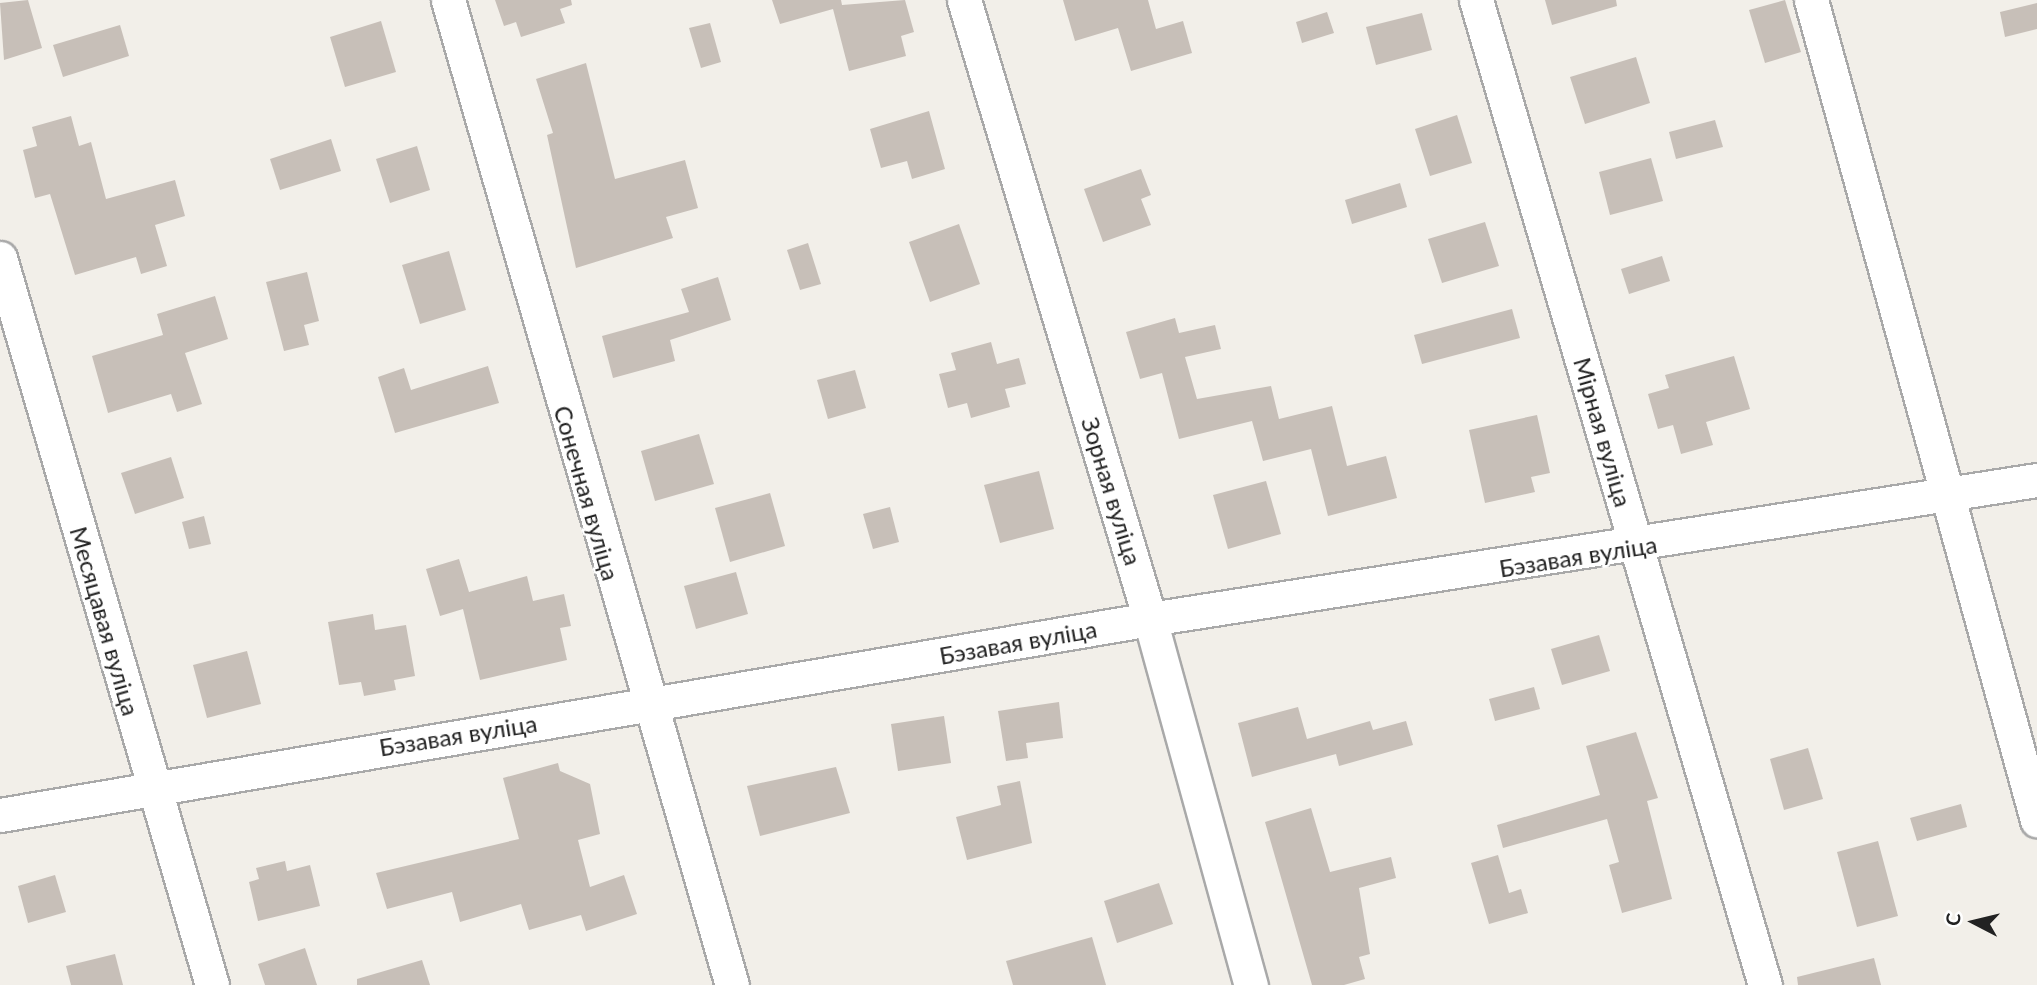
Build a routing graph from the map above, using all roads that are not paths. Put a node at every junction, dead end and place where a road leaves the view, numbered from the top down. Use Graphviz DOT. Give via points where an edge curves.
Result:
graph roads {
  1 [pos="448,0"];
  2 [pos="964,0"];
  3 [pos="1476,0"];
  4 [pos="1811,0"];
  5 [pos="0,258"];
  6 [pos="2037,480"];
  7 [pos="1944,496"];
  8 [pos="1637,547"];
  9 [pos="1150,619"];
  10 [pos="646,704"];
  11 [pos="153,786"];
  12 [pos="0,815"];
  13 [pos="2037,820"];
  14 [pos="212,985"];
  15 [pos="732,985"];
  16 [pos="1251,985"];
  17 [pos="1765,985"];
  1 -- 10 [label="street, Сонечная вуліца"];
  2 -- 9 [label="street, Зорная вуліца"];
  3 -- 8 [label="street, Мірная вуліца"];
  4 -- 7 [label="street"];
  5 -- 11 [label="street, Месяцавая вуліца"];
  6 -- 7 [label="street, Бэзавая вуліца"];
  7 -- 8 [label="street, Бэзавая вуліца"];
  7 -- 13 [label="street"];
  8 -- 9 [label="street, Бэзавая вуліца"];
  8 -- 17 [label="street, Мірная вуліца"];
  9 -- 10 [label="street, Бэзавая вуліца"];
  9 -- 16 [label="street, Зорная вуліца"];
  10 -- 11 [label="street, Бэзавая вуліца"];
  10 -- 15 [label="street, Сонечная вуліца"];
  11 -- 12 [label="street, Бэзавая вуліца"];
  11 -- 14 [label="street, Месяцавая вуліца"];
}
